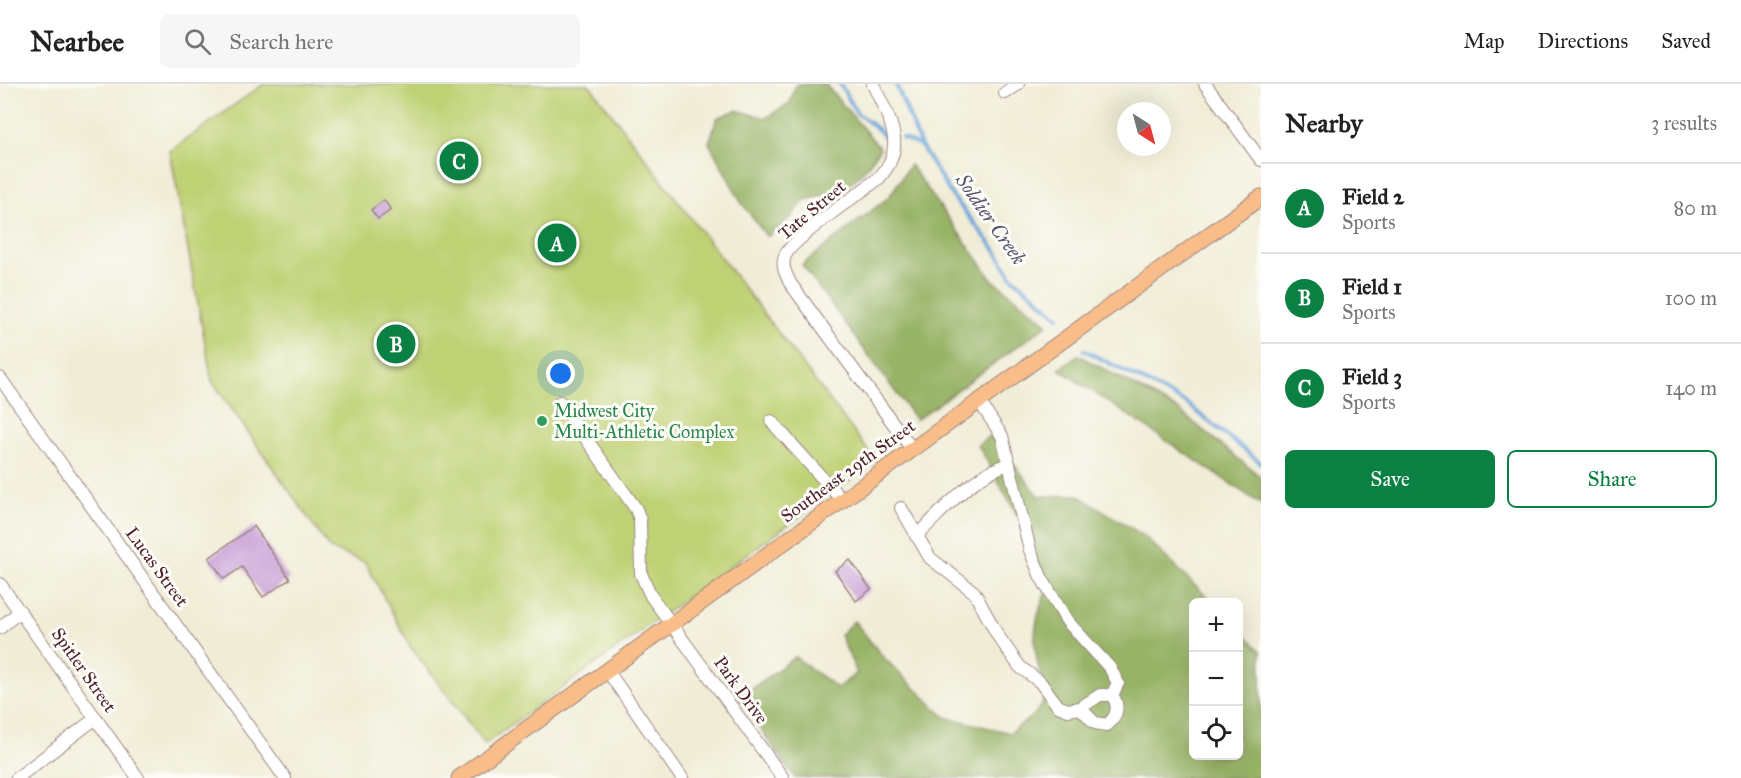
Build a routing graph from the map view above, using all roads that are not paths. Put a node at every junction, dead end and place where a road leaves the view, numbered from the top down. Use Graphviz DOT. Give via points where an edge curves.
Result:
graph roads {
  1 [pos="873,84"];
  2 [pos="1018,84"];
  3 [pos="1205,84"];
  4 [pos="1005,93"];
  5 [pos="1261,160"];
  6 [pos="1261,197"];
  7 [pos="0,378"];
  8 [pos="979,401"];
  9 [pos="560,402"];
  10 [pos="771,421"];
  11 [pos="912,449"];
  12 [pos="1009,464"];
  13 [pos="842,500"];
  14 [pos="901,508"];
  15 [pos="916,536"];
  16 [pos="0,584"];
  17 [pos="20,611"];
  18 [pos="670,624"];
  19 [pos="0,628"];
  20 [pos="607,670"];
  21 [pos="1112,695"];
  22 [pos="1080,708"];
  23 [pos="96,718"];
  24 [pos="17,778"];
  25 [pos="138,778"];
  26 [pos="285,778"];
  27 [pos="459,778"];
  28 [pos="682,778"];
  29 [pos="783,778"];
  1 -- 11 [label="street, Tate Street" via="896,140 889,168 800,239 787,252 784,268 790,283"];
  2 -- 4 [label="street"];
  3 -- 5 [label="street"];
  6 -- 8 [label="main road, Southeast 29th Street"];
  7 -- 26 [label="street, Lucas Street"];
  8 -- 11 [label="main road, Southeast 29th Street"];
  8 -- 12 [label="street" via="1002,436"];
  9 -- 18 [label="street, Park Drive" via="636,509 640,520 641,574"];
  10 -- 13 [label="street"];
  11 -- 13 [label="main road, Southeast 29th Street"];
  12 -- 15 [label="street" via="992,469 977,480"];
  12 -- 21 [label="street" via="1030,550 1041,578 1066,621 1110,668 1118,683"];
  13 -- 18 [label="main road, Southeast 29th Street"];
  14 -- 15 [label="street"];
  15 -- 22 [label="street" via="930,558 974,592 1020,667 1040,682 1058,706 1068,710"];
  16 -- 17 [label="street, Spitler Street"];
  17 -- 19 [label="street"];
  17 -- 23 [label="street, Spitler Street"];
  18 -- 20 [label="main road, Southeast 29th Street"];
  18 -- 29 [label="street, Park Drive"];
  20 -- 27 [label="main road, Southeast 29th Street"];
  20 -- 28 [label="street"];
  21 -- 22 [label="street" via="1100,695"];
  21 -- 22 [label="street" via="1117,712 1107,725 1095,723"];
  23 -- 24 [label="street"];
  23 -- 25 [label="street, Spitler Street"];
}
